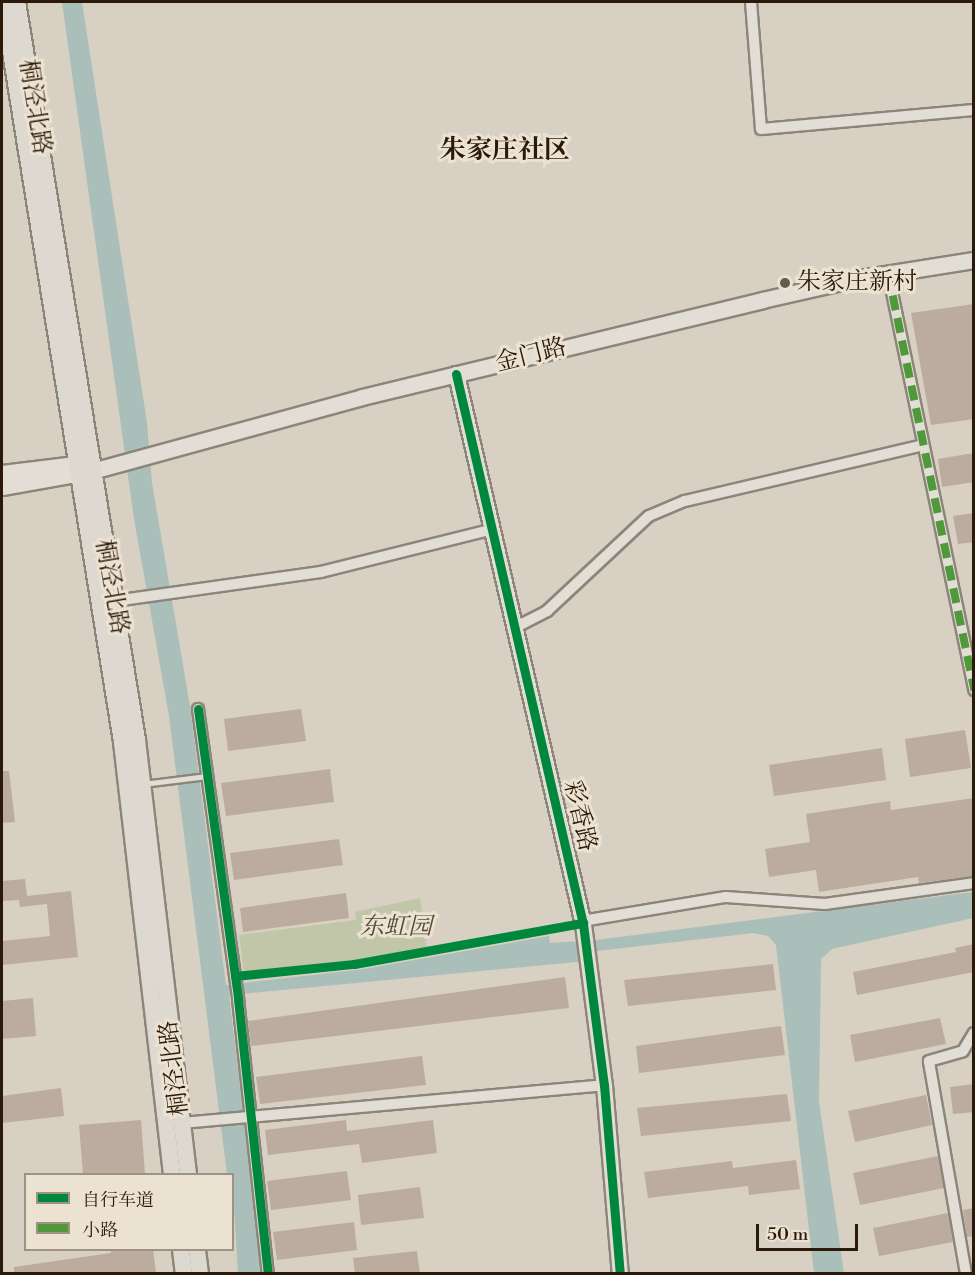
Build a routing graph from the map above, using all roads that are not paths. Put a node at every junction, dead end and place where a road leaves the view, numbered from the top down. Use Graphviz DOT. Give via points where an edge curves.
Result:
graph roads {
  1 [pos="3,2"];
  2 [pos="17,2"];
  3 [pos="751,2"];
  4 [pos="974,110"];
  5 [pos="974,260"];
  6 [pos="888,273"];
  7 [pos="456,374"];
  8 [pos="923,445"];
  9 [pos="81,470"];
  10 [pos="2,473"];
  11 [pos="2,487"];
  12 [pos="494,530"];
  13 [pos="114,601"];
  14 [pos="516,627"];
  15 [pos="974,690"];
  16 [pos="198,709"];
  17 [pos="205,777"];
  18 [pos="143,784"];
  19 [pos="974,883"];
  20 [pos="583,923"];
  21 [pos="974,1033"];
  22 [pos="604,1085"];
  23 [pos="246,1115"];
  24 [pos="181,1123"];
  25 [pos="172,1173"];
  26 [pos="188,1173"];
  27 [pos="181,1251"];
  28 [pos="197,1251"];
  29 [pos="184,1274"];
  30 [pos="200,1274"];
  31 [pos="268,1274"];
  32 [pos="620,1274"];
  33 [pos="966,1274"];
  1 -- 9 [label="main road, 桐泾北路"];
  2 -- 9 [label="main road, 桐泾北路"];
  3 -- 4 [label="street" via="761,129"];
  5 -- 6 [label="main road, 金门路"];
  6 -- 7 [label="main road, 金门路"];
  6 -- 8 [label="street"];
  7 -- 9 [label="main road, 金门路"];
  7 -- 12 [label="main road, 彩香路"];
  8 -- 14 [label="street" via="685,501 658,512 548,611"];
  8 -- 15 [label="street"];
  9 -- 10 [label="main road, 金门路"];
  9 -- 11 [label="main road, 金门路"];
  9 -- 13 [label="main road, 桐泾北路"];
  9 -- 25 [label="main road, 桐泾北路" via="122,742"];
  12 -- 13 [label="street" via="321,572"];
  12 -- 14 [label="main road, 彩香路"];
  13 -- 18 [label="main road, 桐泾北路"];
  14 -- 20 [label="main road, 彩香路"];
  16 -- 17 [label="street"];
  17 -- 18 [label="lane"];
  17 -- 23 [label="street" via="238,999"];
  18 -- 24 [label="main road, 桐泾北路"];
  19 -- 20 [label="street" via="825,903 726,897"];
  20 -- 22 [label="main road, 彩香路"];
  21 -- 33 [label="street" via="963,1051 929,1061"];
  22 -- 23 [label="street"];
  22 -- 32 [label="main road, 彩香路"];
  23 -- 24 [label="street"];
  23 -- 31 [label="street"];
  24 -- 26 [label="main road, 桐泾北路"];
  27 -- 29 [label="main road"];
  28 -- 30 [label="main road"];
}
